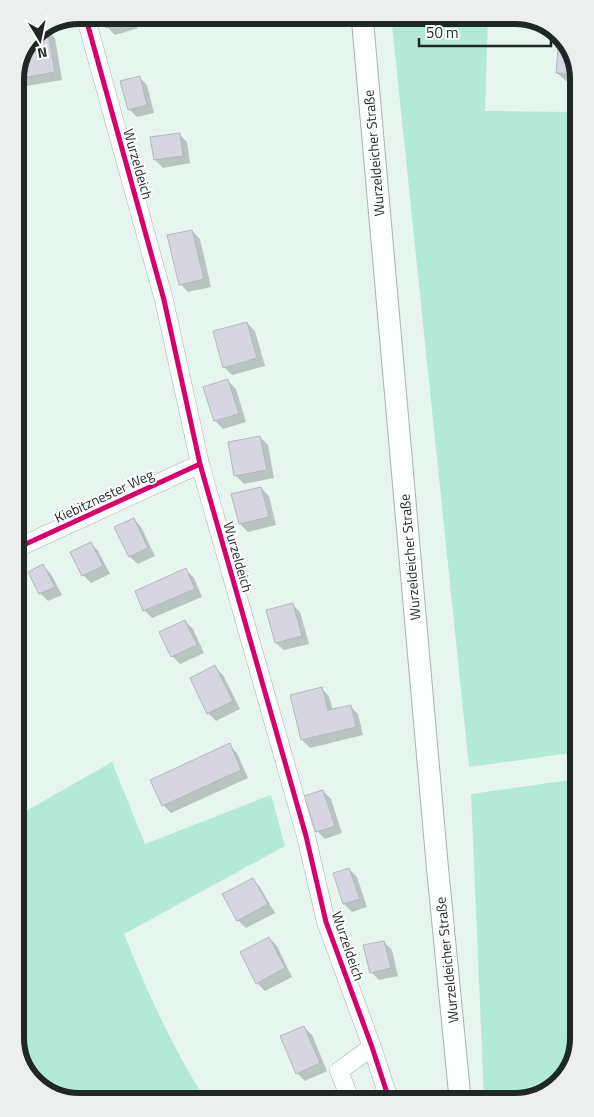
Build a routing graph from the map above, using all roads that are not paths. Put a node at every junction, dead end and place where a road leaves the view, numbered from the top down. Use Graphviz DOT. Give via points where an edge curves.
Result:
graph roads {
  1 [pos="87,24"];
  2 [pos="363,24"];
  3 [pos="200,464"];
  4 [pos="24,545"];
  5 [pos="372,1047"];
  6 [pos="348,1093"];
  7 [pos="387,1093"];
  8 [pos="460,1093"];
  1 -- 3 [label="street, Wurzeldeich" via="164,300"];
  2 -- 8 [label="main road, Wurzeldeicher Straße"];
  3 -- 4 [label="street, Kiebitznester Weg"];
  3 -- 5 [label="street, Wurzeldeich" via="306,836 326,922"];
  5 -- 6 [label="street" via="339,1072"];
  5 -- 7 [label="street, Wurzeldeich"];
}
